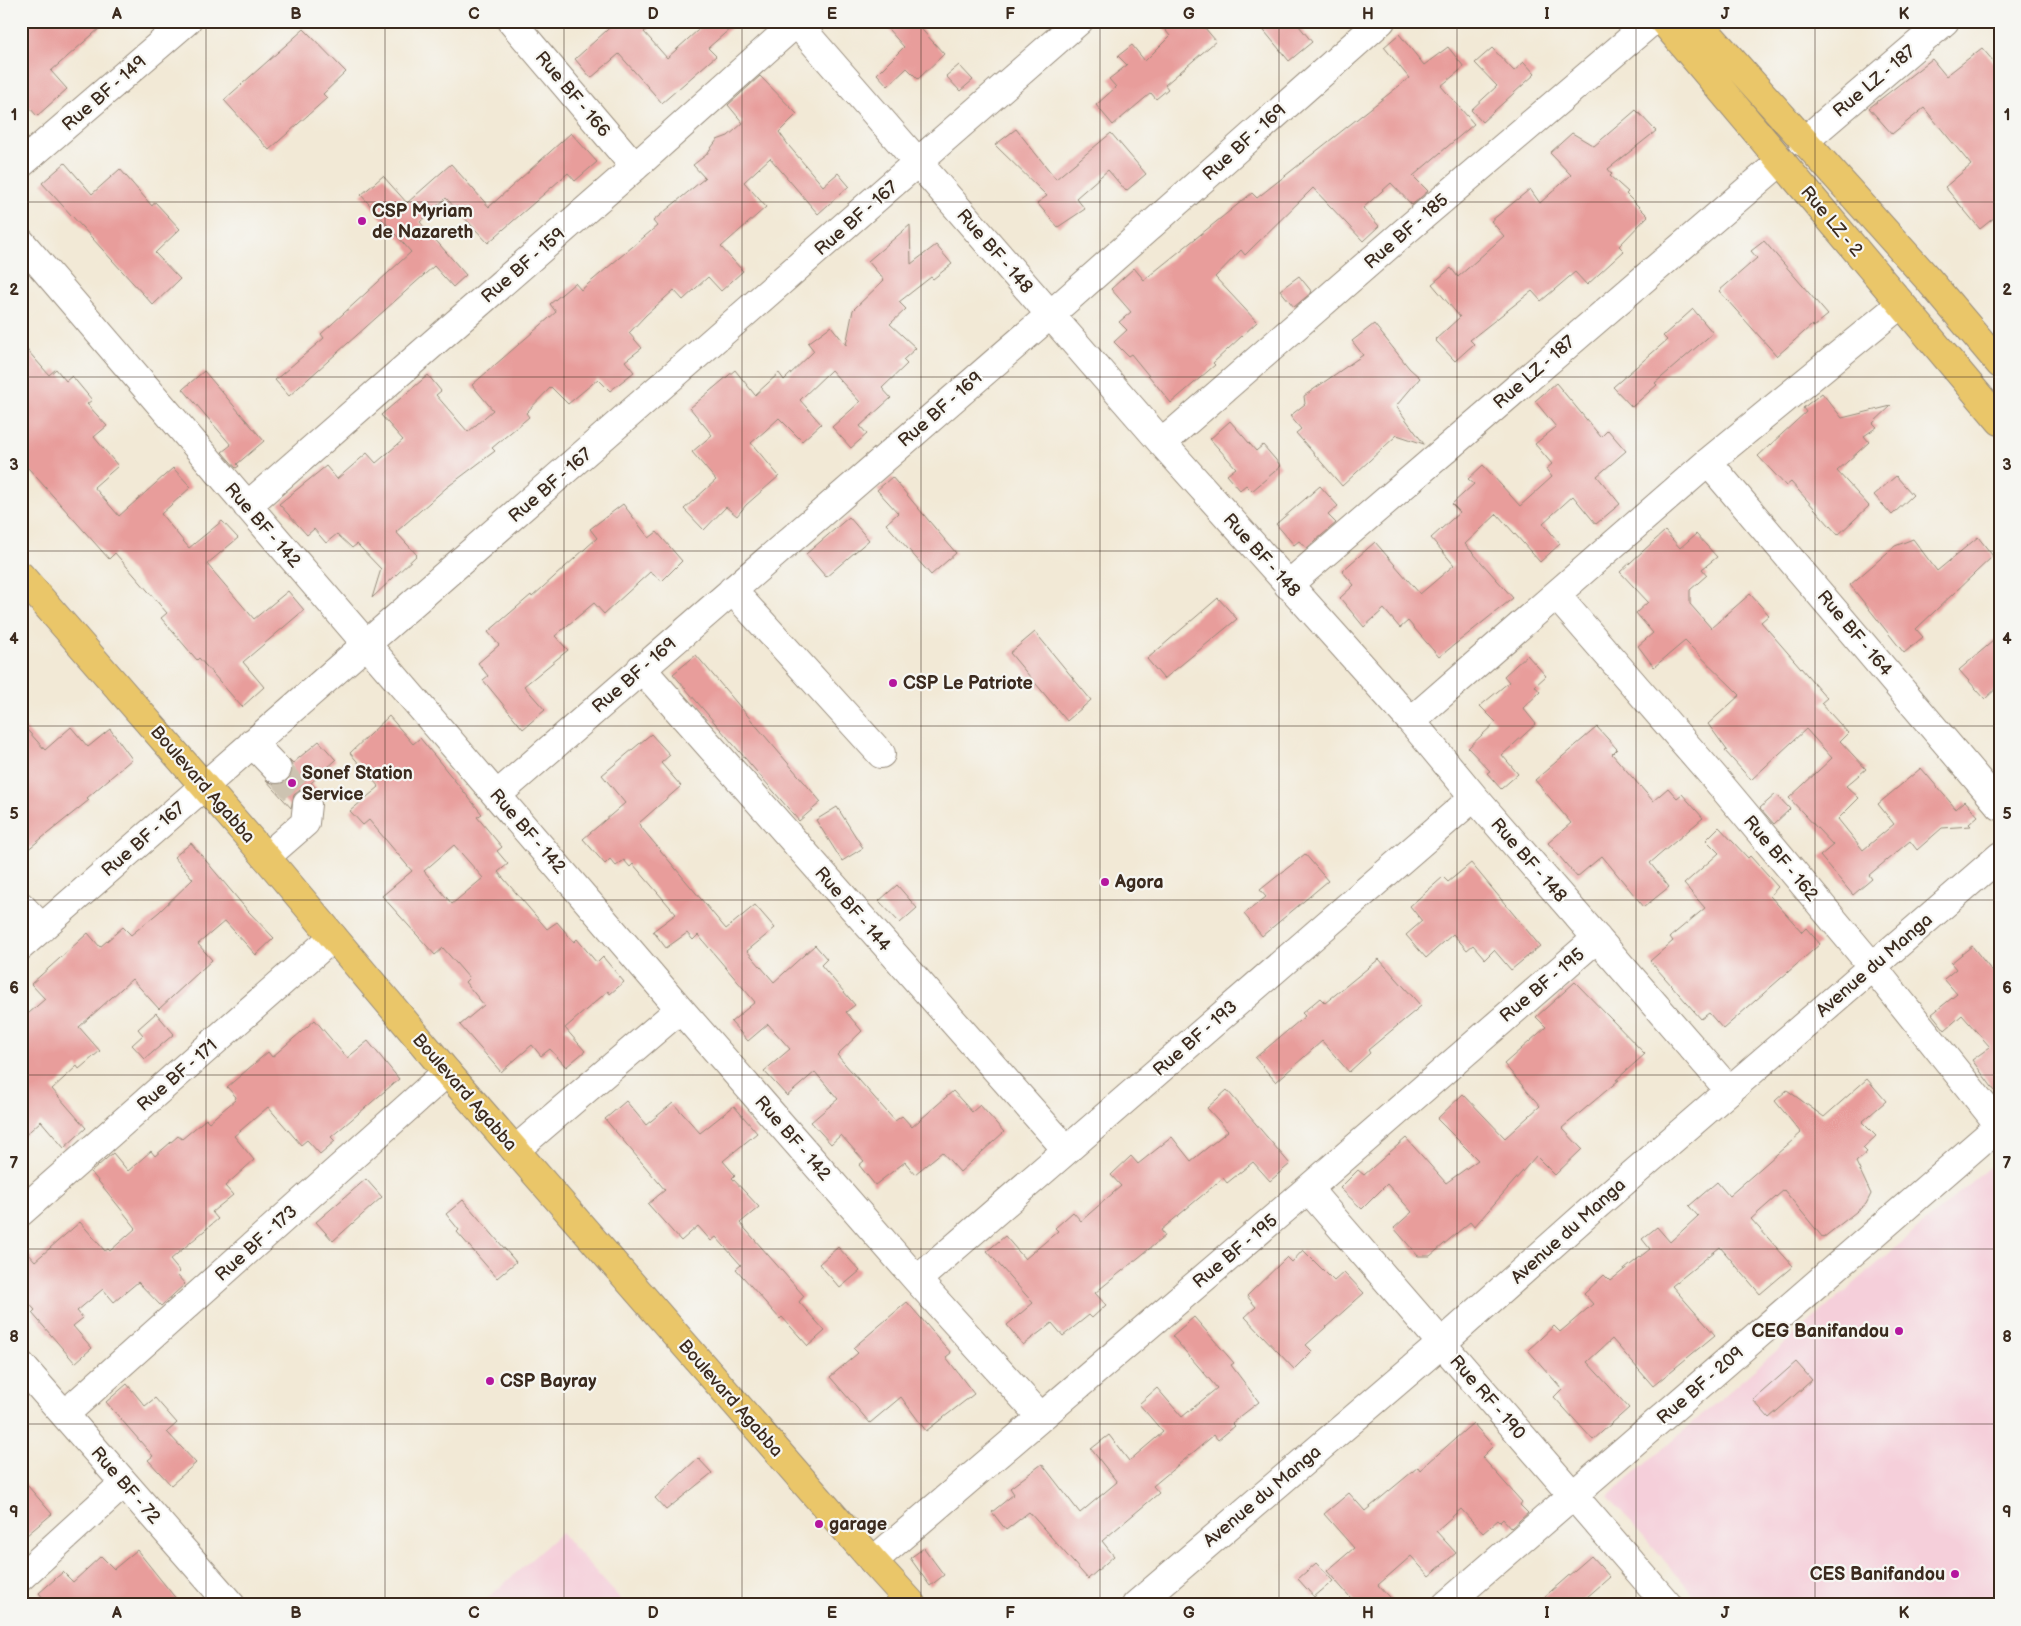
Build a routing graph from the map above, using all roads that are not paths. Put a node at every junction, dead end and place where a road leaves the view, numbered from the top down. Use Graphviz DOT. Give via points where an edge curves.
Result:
graph roads {
  1 [pos="187,21"];
  2 [pos="511,21"];
  3 [pos="1078,21"];
  4 [pos="1381,21"];
  5 [pos="1652,21"];
  6 [pos="1663,21"];
  7 [pos="1697,21"];
  8 [pos="1945,21"];
  9 [pos="796,22"];
  10 [pos="1803,142"];
  11 [pos="1781,161"];
  12 [pos="919,163"];
  13 [pos="21,164"];
  14 [pos="635,167"];
  15 [pos="21,242"];
  16 [pos="1902,304"];
  17 [pos="1051,314"];
  18 [pos="2000,364"];
  19 [pos="2000,421"];
  20 [pos="1162,442"];
  21 [pos="1708,462"];
  22 [pos="247,506"];
  23 [pos="21,576"];
  24 [pos="1288,585"];
  25 [pos="732,590"];
  26 [pos="1556,595"];
  27 [pos="367,645"];
  28 [pos="641,668"];
  29 [pos="1411,721"];
  30 [pos="252,743"];
  31 [pos="881,754"];
  32 [pos="277,769"];
  33 [pos="204,785"];
  34 [pos="497,795"];
  35 [pos="1474,797"];
  36 [pos="307,804"];
  37 [pos="2000,806"];
  38 [pos="2000,856"];
  39 [pos="266,857"];
  40 [pos="21,906"];
  41 [pos="42,928"];
  42 [pos="333,937"];
  43 [pos="1597,938"];
  44 [pos="21,946"];
  45 [pos="1872,966"];
  46 [pos="680,1009"];
  47 [pos="447,1072"];
  48 [pos="1729,1090"];
  49 [pos="2000,1126"];
  50 [pos="1066,1149"];
  51 [pos="515,1150"];
  52 [pos="1308,1189"];
  53 [pos="21,1212"];
  54 [pos="917,1280"];
  55 [pos="1442,1344"];
  56 [pos="21,1365"];
  57 [pos="65,1414"];
  58 [pos="1040,1416"];
  59 [pos="123,1484"];
  60 [pos="1573,1495"];
  61 [pos="873,1561"];
  62 [pos="21,1577"];
  63 [pos="230,1605"];
  64 [pos="913,1605"];
  65 [pos="1136,1605"];
  66 [pos="1446,1605"];
  67 [pos="1668,1605"];
  1 -- 13 [label="street, Rue BF - 149"];
  2 -- 14 [label="street, Rue BF - 166"];
  3 -- 12 [label="street, Rue BF - 167"];
  4 -- 17 [label="street, Rue BF - 169"];
  5 -- 20 [label="street, Rue BF - 185"];
  6 -- 11 [label="main road, Rue LZ - 2"];
  7 -- 10 [label="main road, Rue LZ - 2"];
  8 -- 10 [label="street, Rue LZ - 187"];
  9 -- 12 [label="street, Rue BF - 148"];
  9 -- 14 [label="street, Rue BF - 159"];
  10 -- 18 [label="main road, Rue LZ - 2"];
  11 -- 16 [label="main road, Rue LZ - 2"];
  11 -- 24 [label="street, Rue LZ - 187"];
  12 -- 17 [label="street, Rue BF - 148"];
  12 -- 27 [label="street, Rue BF - 167"];
  14 -- 22 [label="street, Rue BF - 159"];
  15 -- 22 [label="street, Rue BF - 142"];
  16 -- 19 [label="main road, Rue LZ - 2"];
  16 -- 21 [label="street"];
  17 -- 20 [label="street, Rue BF - 148"];
  17 -- 25 [label="street, Rue BF - 169"];
  20 -- 24 [label="street, Rue BF - 148"];
  21 -- 26 [label="street"];
  21 -- 37 [label="street, Rue BF - 164"];
  22 -- 27 [label="street, Rue BF - 142"];
  23 -- 33 [label="main road, Boulevard Agabba"];
  24 -- 29 [label="street, Rue BF - 148"];
  25 -- 28 [label="street, Rue BF - 169"];
  25 -- 31 [label="street"];
  26 -- 29 [label="street"];
  26 -- 45 [label="street, Rue BF - 162"];
  27 -- 30 [label="street, Rue BF - 167"];
  27 -- 34 [label="street, Rue BF - 142"];
  28 -- 34 [label="street, Rue BF - 169"];
  28 -- 50 [label="street, Rue BF - 144"];
  29 -- 35 [label="street, Rue BF - 148"];
  30 -- 32 [label="street"];
  30 -- 33 [label="street, Rue BF - 167"];
  33 -- 39 [label="main road, Boulevard Agabba"];
  33 -- 41 [label="street, Rue BF - 167"];
  34 -- 46 [label="street, Rue BF - 142"];
  35 -- 43 [label="street, Rue BF - 148"];
  35 -- 50 [label="street, Rue BF - 193"];
  36 -- 39 [label="street" via="305,823"];
  38 -- 45 [label="street, Avenue du Manga"];
  39 -- 42 [label="main road, Boulevard Agabba"];
  40 -- 41 [label="street"];
  41 -- 44 [label="street, Rue BF - 167"];
  42 -- 47 [label="main road, Boulevard Agabba"];
  42 -- 53 [label="street, Rue BF - 171"];
  43 -- 48 [label="street, Rue BF - 148"];
  43 -- 52 [label="street, Rue BF - 195"];
  45 -- 48 [label="street, Avenue du Manga"];
  45 -- 49 [label="street, Rue BF - 162"];
  46 -- 51 [label="street"];
  46 -- 54 [label="street, Rue BF - 142"];
  47 -- 51 [label="main road, Boulevard Agabba"];
  47 -- 57 [label="street, Rue BF - 173"];
  48 -- 55 [label="street, Avenue du Manga"];
  49 -- 60 [label="street, Rue BF - 209"];
  50 -- 54 [label="street, Rue BF - 193"];
  51 -- 61 [label="main road, Boulevard Agabba"];
  52 -- 55 [label="street, Rue RF - 190"];
  52 -- 58 [label="street, Rue BF - 195"];
  54 -- 58 [label="street, Rue BF - 142"];
  55 -- 60 [label="street, Rue RF - 190"];
  55 -- 65 [label="street, Avenue du Manga"];
  56 -- 57 [label="street, Rue BF - 72"];
  57 -- 59 [label="street, Rue BF - 72"];
  58 -- 61 [label="street, Rue BF - 195"];
  59 -- 62 [label="street"];
  59 -- 63 [label="street, Rue BF - 72"];
  60 -- 66 [label="street, Rue BF - 209"];
  60 -- 67 [label="street, Rue RF - 190"];
  61 -- 64 [label="main road, Boulevard Agabba"];
}
